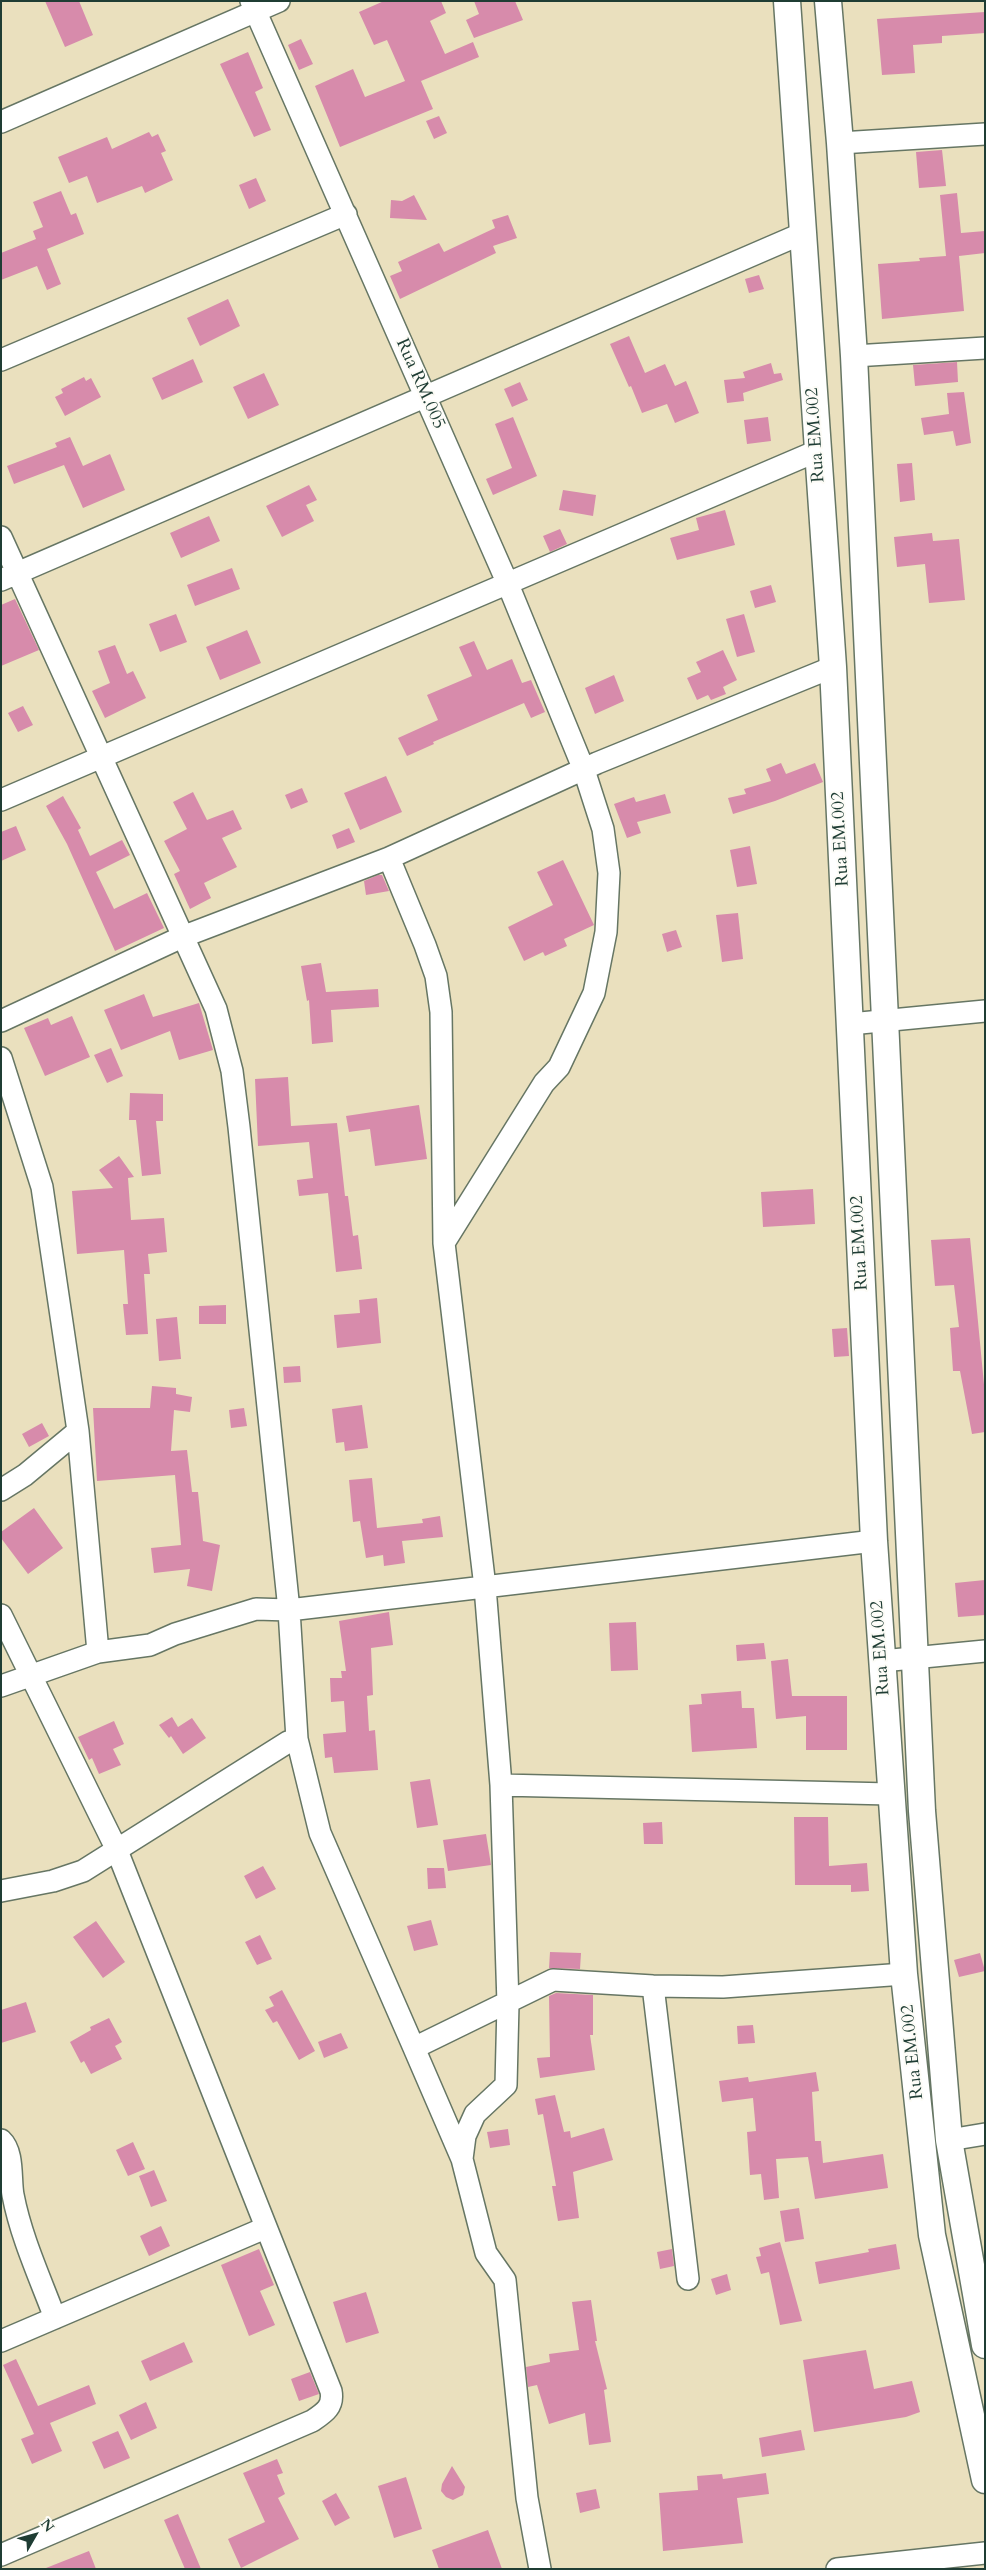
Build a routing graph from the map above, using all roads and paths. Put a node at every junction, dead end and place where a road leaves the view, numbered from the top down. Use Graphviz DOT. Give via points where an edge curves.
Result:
graph roads {
  1 [pos="279,1"];
  2 [pos="787,1"];
  3 [pos="828,1"];
  4 [pos="254,6"];
  5 [pos="1,122"];
  6 [pos="985,134"];
  7 [pos="840,143"];
  8 [pos="346,214"];
  9 [pos="801,234"];
  10 [pos="985,348"];
  11 [pos="854,356"];
  12 [pos="1,360"];
  13 [pos="426,396"];
  14 [pos="817,451"];
  15 [pos="1,538"];
  16 [pos="10,576"];
  17 [pos="507,582"];
  18 [pos="833,667"];
  19 [pos="102,756"];
  20 [pos="584,770"];
  21 [pos="1,800"];
  22 [pos="389,858"];
  23 [pos="182,937"];
  24 [pos="985,1011"];
  25 [pos="885,1019"];
  26 [pos="1,1021"];
  27 [pos="850,1024"];
  28 [pos="1,1058"];
  29 [pos="444,1243"];
  30 [pos="78,1431"];
  31 [pos="1,1490"];
  32 [pos="874,1541"];
  33 [pos="484,1587"];
  34 [pos="289,1610"];
  35 [pos="1,1616"];
  36 [pos="985,1651"];
  37 [pos="98,1652"];
  38 [pos="915,1658"];
  39 [pos="882,1661"];
  40 [pos="30,1676"];
  41 [pos="1,1686"];
  42 [pos="297,1739"];
  43 [pos="501,1785"];
  44 [pos="890,1794"];
  45 [pos="116,1848"];
  46 [pos="1,1891"];
  47 [pos="904,1974"];
  48 [pos="653,1986"];
  49 [pos="508,2004"];
  50 [pos="414,2048"];
  51 [pos="985,2134"];
  52 [pos="1,2140"];
  53 [pos="949,2140"];
  54 [pos="462,2159"];
  55 [pos="265,2228"];
  56 [pos="688,2279"];
  57 [pos="55,2318"];
  58 [pos="1,2341"];
  59 [pos="985,2345"];
  60 [pos="985,2480"];
  61 [pos="985,2553"];
  62 [pos="1,2555"];
  63 [pos="540,2569"];
  64 [pos="837,2569"];
  1 -- 4 [label="street"];
  2 -- 9 [label="street, Rua EM.002"];
  3 -- 7 [label="street, Rua EM.002"];
  4 -- 5 [label="street"];
  4 -- 8 [label="street, Rua RM.005"];
  6 -- 7 [label="street"];
  7 -- 11 [label="street, Rua EM.002"];
  8 -- 12 [label="street"];
  8 -- 13 [label="street, Rua RM.005"];
  9 -- 13 [label="street"];
  9 -- 14 [label="street, Rua EM.002"];
  10 -- 11 [label="street"];
  11 -- 25 [label="street, Rua EM.002"];
  13 -- 16 [label="street"];
  13 -- 17 [label="street, Rua RM.005"];
  14 -- 17 [label="street"];
  14 -- 18 [label="street, Rua EM.002"];
  15 -- 16 [label="street"];
  16 -- 19 [label="street"];
  17 -- 19 [label="street"];
  17 -- 20 [label="street, Rua RM.005"];
  18 -- 20 [label="street"];
  18 -- 27 [label="street, Rua EM.002"];
  19 -- 21 [label="street"];
  19 -- 23 [label="street"];
  20 -- 22 [label="street"];
  20 -- 29 [label="street, Rua RM.005" via="603,829 609,873 606,932 594,993 559,1067 544,1083"];
  22 -- 23 [label="street"];
  22 -- 29 [label="street" via="436,976 441,1012"];
  23 -- 26 [label="street"];
  23 -- 34 [label="street" via="216,1009 232,1071"];
  24 -- 25 [label="street"];
  25 -- 27 [label="street"];
  25 -- 38 [label="street, Rua EM.002"];
  27 -- 32 [label="street, Rua EM.002"];
  28 -- 30 [label="street" via="42,1187"];
  29 -- 33 [label="street"];
  30 -- 31 [label="street" via="25,1476"];
  30 -- 37 [label="street"];
  32 -- 33 [label="street"];
  32 -- 39 [label="street, Rua EM.002"];
  33 -- 34 [label="street"];
  33 -- 43 [label="street"];
  34 -- 37 [label="street" via="256,1609 150,1645"];
  34 -- 42 [label="street"];
  35 -- 40 [label="street"];
  36 -- 38 [label="street"];
  37 -- 40 [label="street"];
  38 -- 39 [label="street"];
  38 -- 53 [label="street, Rua EM.002" via="922,1811"];
  39 -- 44 [label="street, Rua EM.002"];
  40 -- 41 [label="street"];
  40 -- 45 [label="street"];
  42 -- 45 [label="street"];
  42 -- 50 [label="street" via="320,1833"];
  43 -- 44 [label="street"];
  43 -- 49 [label="street"];
  44 -- 47 [label="street, Rua EM.002"];
  45 -- 46 [label="street" via="83,1871 53,1881"];
  45 -- 55 [label="street"];
  47 -- 48 [label="street" via="732,1986"];
  47 -- 60 [label="street, Rua EM.002" via="932,2235"];
  48 -- 49 [label="street" via="553,1980"];
  48 -- 56 [label="street"];
  49 -- 50 [label="street"];
  49 -- 54 [label="street" via="506,2085 475,2114 464,2136"];
  50 -- 54 [label="street"];
  51 -- 53 [label="street"];
  52 -- 57 [label="street" via="8,2149 13,2195 26,2241"];
  53 -- 59 [label="street, Rua EM.002"];
  54 -- 63 [label="street" via="486,2253 505,2280 527,2498"];
  55 -- 57 [label="street"];
  55 -- 62 [label="street" via="331,2391 332,2399 327,2410 312,2421"];
  57 -- 58 [label="street"];
  61 -- 64 [label="street"];
}
